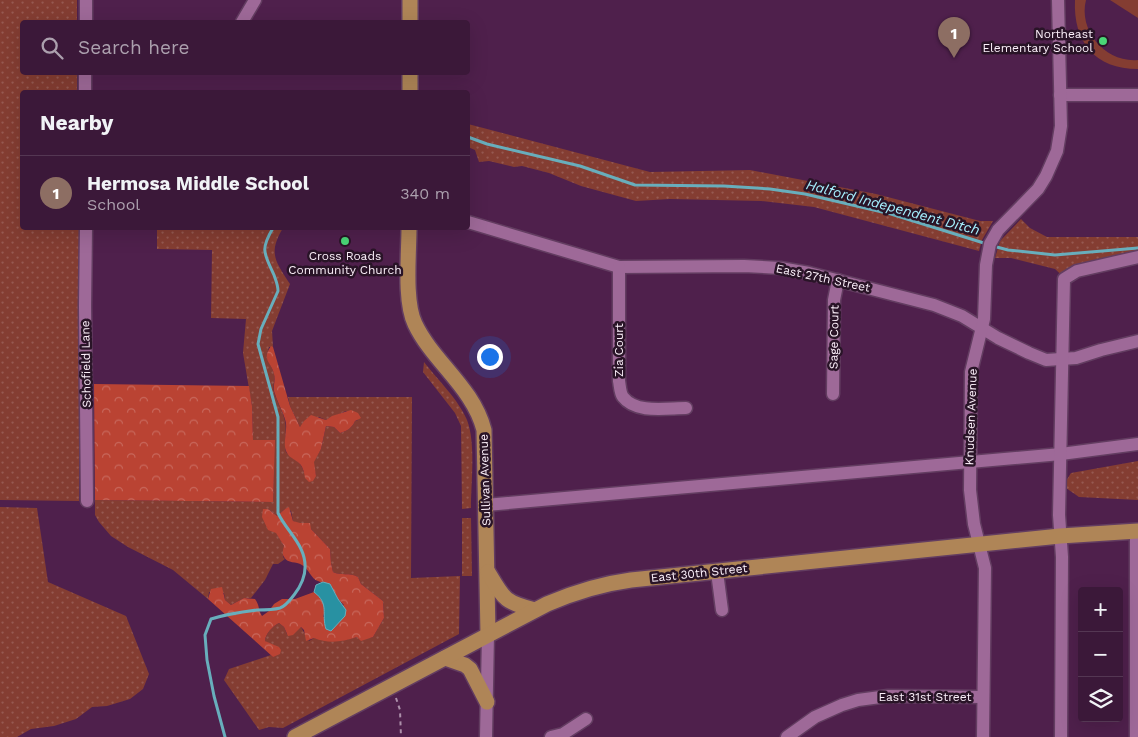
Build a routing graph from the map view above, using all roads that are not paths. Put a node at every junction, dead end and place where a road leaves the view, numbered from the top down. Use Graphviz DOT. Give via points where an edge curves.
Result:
graph roads {
  1 [pos="86,0"];
  2 [pos="255,0"];
  3 [pos="410,0"];
  4 [pos="1058,0"];
  5 [pos="86,20"];
  6 [pos="243,20"];
  7 [pos="410,20"];
  8 [pos="85,75"];
  9 [pos="410,75"];
  10 [pos="85,90"];
  11 [pos="410,90"];
  12 [pos="1060,95"];
  13 [pos="1138,95"];
  14 [pos="470,223"];
  15 [pos="86,230"];
  16 [pos="409,230"];
  17 [pos="1138,257"];
  18 [pos="619,267"];
  19 [pos="838,280"];
  20 [pos="983,329"];
  21 [pos="1138,340"];
  22 [pos="1063,360"];
  23 [pos="833,394"];
  24 [pos="686,408"];
  25 [pos="1138,444"];
  26 [pos="1061,454"];
  27 [pos="969,461"];
  28 [pos="88,501"];
  29 [pos="486,505"];
  30 [pos="1137,531"];
  31 [pos="1060,536"];
  32 [pos="979,545"];
  33 [pos="487,571"];
  34 [pos="718,572"];
  35 [pos="535,610"];
  36 [pos="722,610"];
  37 [pos="488,634"];
  38 [pos="445,658"];
  39 [pos="983,697"];
  40 [pos="487,702"];
  41 [pos="586,720"];
  42 [pos="295,737"];
  43 [pos="486,737"];
  44 [pos="551,737"];
  45 [pos="787,737"];
  46 [pos="983,737"];
  47 [pos="1061,737"];
  48 [pos="1136,737"];
  1 -- 5 [label="street"];
  2 -- 6 [label="street"];
  3 -- 7 [label="main road"];
  4 -- 12 [label="street, Knudsen Avenue"];
  8 -- 10 [label="street"];
  9 -- 11 [label="main road"];
  12 -- 13 [label="street"];
  12 -- 20 [label="street, Knudsen Avenue" via="1060,138 1046,176 1038,189 998,230 988,250"];
  14 -- 18 [label="street, East 27th Street"];
  15 -- 28 [label="street, Schofield Lane"];
  16 -- 29 [label="main road, Sullivan Avenue" via="409,294 413,318 427,343 470,399 481,421 485,438"];
  17 -- 22 [label="street" via="1077,271 1064,279"];
  18 -- 19 [label="street, East 27th Street" via="765,267"];
  18 -- 24 [label="street, Zia Court" via="619,381 622,396 632,405 644,408"];
  19 -- 20 [label="street, East 27th Street" via="934,305"];
  19 -- 23 [label="street, Sage Court" via="834,300"];
  20 -- 22 [label="street, East 27th Street" via="1046,360"];
  20 -- 27 [label="street, Knudsen Avenue" via="971,372"];
  21 -- 22 [label="street, East 27th Street"];
  22 -- 26 [label="street"];
  25 -- 26 [label="street"];
  26 -- 27 [label="street"];
  26 -- 31 [label="street"];
  27 -- 29 [label="street"];
  27 -- 32 [label="street, Knudsen Avenue" via="971,508"];
  29 -- 33 [label="main road, Sullivan Avenue"];
  30 -- 31 [label="main road, East 30th Street"];
  30 -- 48 [label="street"];
  31 -- 32 [label="main road, East 30th Street"];
  31 -- 47 [label="street"];
  32 -- 34 [label="main road, East 30th Street"];
  32 -- 39 [label="street, Knudsen Avenue" via="985,568"];
  33 -- 35 [label="main road" via="501,594 514,605"];
  33 -- 37 [label="main road, Sullivan Avenue"];
  34 -- 35 [label="main road, East 30th Street" via="601,585"];
  34 -- 36 [label="street"];
  35 -- 37 [label="main road, East 30th Street"];
  37 -- 38 [label="main road, East 30th Street"];
  37 -- 40 [label="street"];
  38 -- 40 [label="main road" via="470,669"];
  38 -- 42 [label="main road, East 30th Street"];
  39 -- 45 [label="street, East 31st Street" via="888,696 866,699 827,712"];
  39 -- 46 [label="street, Knudsen Avenue"];
  40 -- 43 [label="street"];
  41 -- 44 [label="street" via="563,734"];
}
